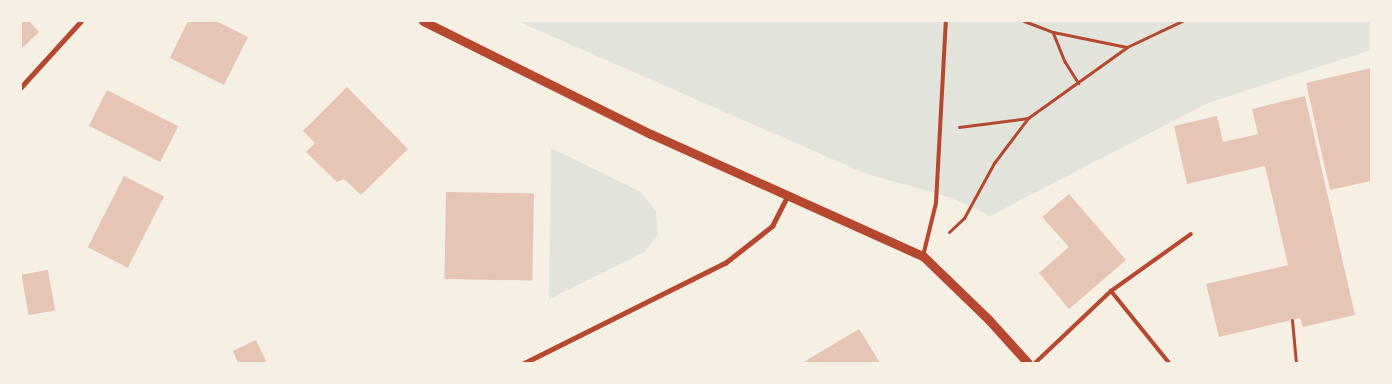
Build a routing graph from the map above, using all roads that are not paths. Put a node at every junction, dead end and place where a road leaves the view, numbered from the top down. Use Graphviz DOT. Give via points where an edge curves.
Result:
graph roads {
  1 [pos="81,21"];
  2 [pos="423,21"];
  3 [pos="946,21"];
  4 [pos="21,86"];
  5 [pos="789,194"];
  6 [pos="1191,234"];
  7 [pos="923,256"];
  8 [pos="1111,291"];
  9 [pos="524,363"];
  10 [pos="1028,363"];
  11 [pos="1035,363"];
  12 [pos="1169,363"];
  1 -- 4 [label="street"];
  2 -- 5 [label="street" via="651,134"];
  3 -- 7 [label="lane" via="936,203"];
  5 -- 7 [label="street"];
  5 -- 9 [label="street" via="772,226 725,263"];
  6 -- 8 [label="lane"];
  7 -- 10 [label="street"];
  8 -- 11 [label="lane"];
  8 -- 12 [label="lane"];
}
